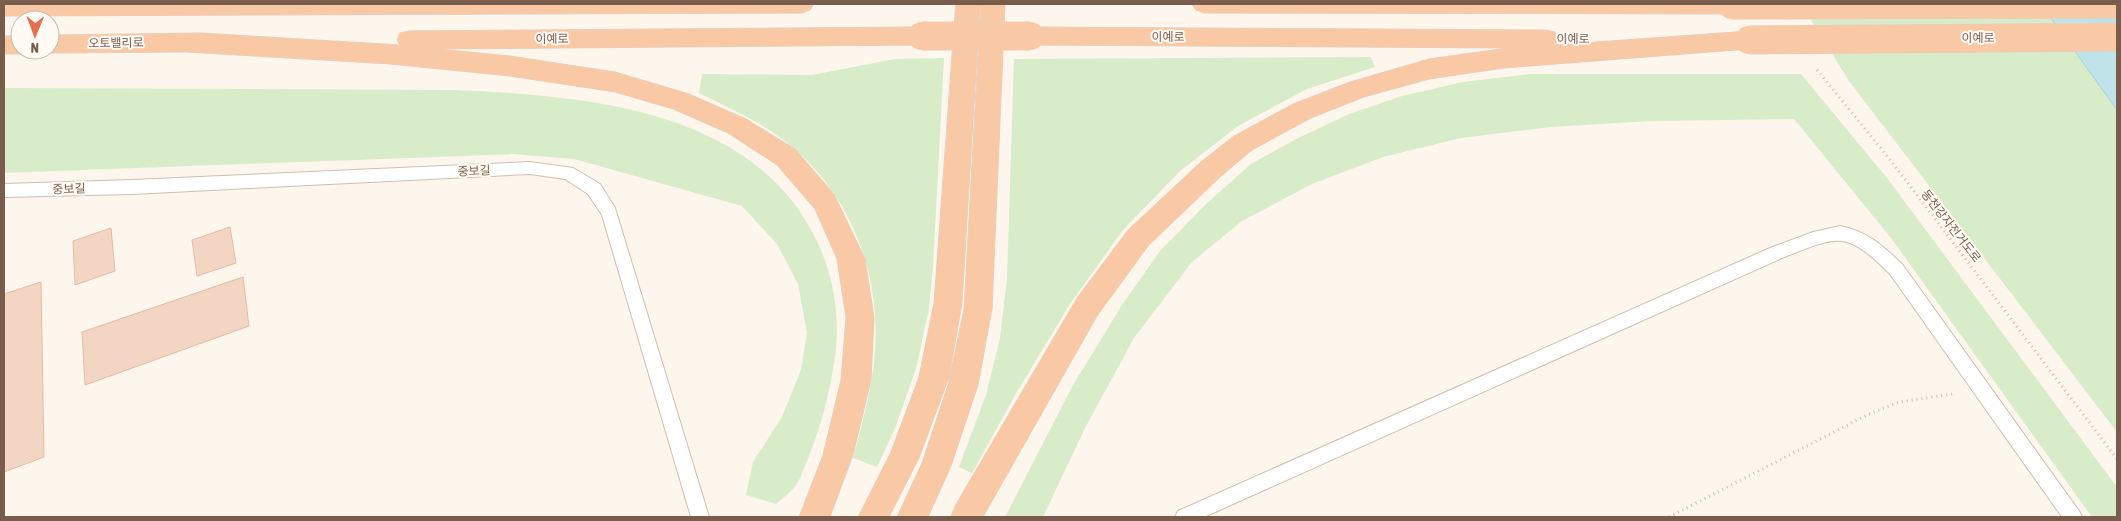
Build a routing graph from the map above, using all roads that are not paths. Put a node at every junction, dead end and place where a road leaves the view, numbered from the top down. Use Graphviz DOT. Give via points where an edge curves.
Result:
graph roads {
  1 [pos="802,4"];
  2 [pos="968,4"];
  3 [pos="993,4"];
  4 [pos="1204,4"];
  5 [pos="2117,4"];
  6 [pos="1732,5"];
  7 [pos="4,7"];
  8 [pos="2117,37"];
  9 [pos="1749,40"];
  10 [pos="182,42"];
  11 [pos="60,44"];
  12 [pos="4,191"];
  13 [pos="700,517"];
  14 [pos="815,517"];
  15 [pos="873,517"];
  16 [pos="912,517"];
  17 [pos="966,517"];
  18 [pos="1184,517"];
  19 [pos="2073,517"];
  1 -- 7 [label="highway"];
  2 -- 15 [label="highway" via="948,303 934,377 904,458"];
  3 -- 16 [label="highway" via="978,309 963,385 936,466"];
  4 -- 6 [label="highway"];
  5 -- 6 [label="highway, bridge"];
  8 -- 9 [label="highway, 이예로, bridge"];
  9 -- 10 [label="highway, 이예로, bridge" via="922,36"];
  9 -- 17 [label="highway" via="1504,58 1429,69 1359,89 1310,108 1244,144 1211,169 1138,238 1086,307"];
  10 -- 11 [label="highway, 오토밸리로"];
  10 -- 14 [label="highway" via="390,54 510,66 615,82 680,101 729,122 786,157 825,202 851,259 860,316 856,380 838,455"];
  12 -- 13 [label="lane, 중보길" via="132,188 530,168 568,173 594,189 609,213"];
  18 -- 19 [label="lane" via="1776,253 1836,233 1852,234 1864,240 1896,269"];
}
